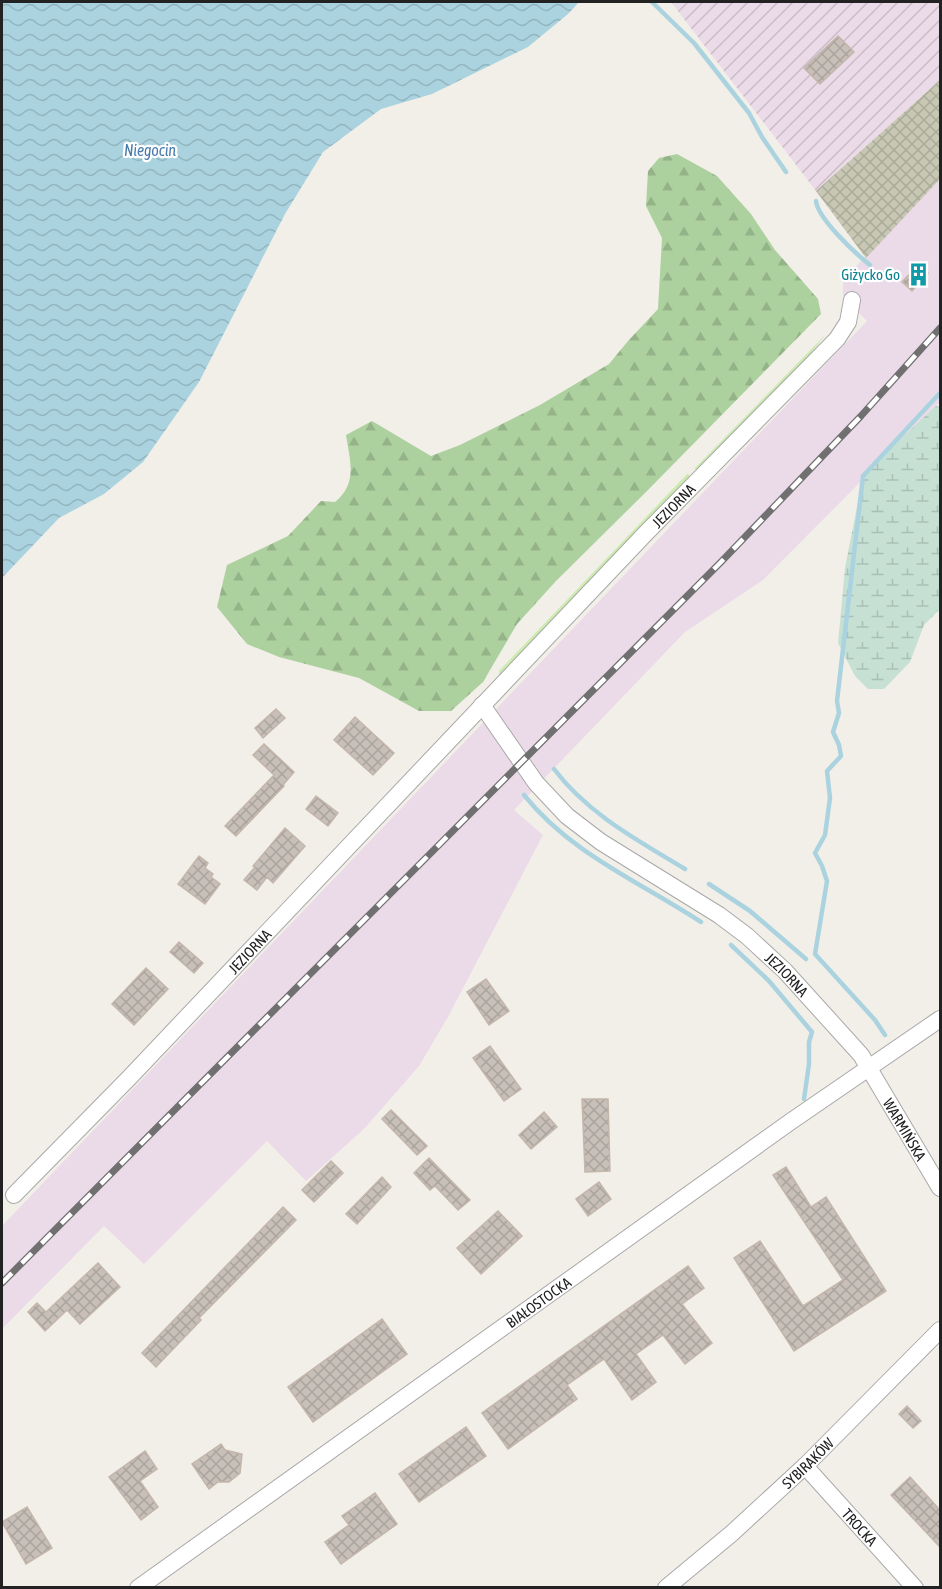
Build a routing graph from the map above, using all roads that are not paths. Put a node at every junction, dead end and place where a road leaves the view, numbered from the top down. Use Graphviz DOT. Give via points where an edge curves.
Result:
graph roads {
  1 [pos="852,300"];
  2 [pos="482,705"];
  3 [pos="940,1019"];
  4 [pos="869,1069"];
  5 [pos="940,1188"];
  6 [pos="15,1195"];
  7 [pos="940,1330"];
  8 [pos="805,1466"];
  9 [pos="138,1587"];
  10 [pos="666,1587"];
  11 [pos="915,1587"];
  1 -- 2 [label="street, JEZIORNA" via="848,322 837,339"];
  2 -- 4 [label="street, JEZIORNA" via="536,783 567,816 747,936 806,993"];
  2 -- 6 [label="street, JEZIORNA"];
  3 -- 4 [label="street, BIAŁOSTOCKA"];
  4 -- 5 [label="street, WARMIŃSKA"];
  4 -- 9 [label="street, BIAŁOSTOCKA"];
  7 -- 8 [label="street, SYBIRAKÓW"];
  8 -- 10 [label="street, SYBIRAKÓW"];
  8 -- 11 [label="street, TROCKA"];
}
